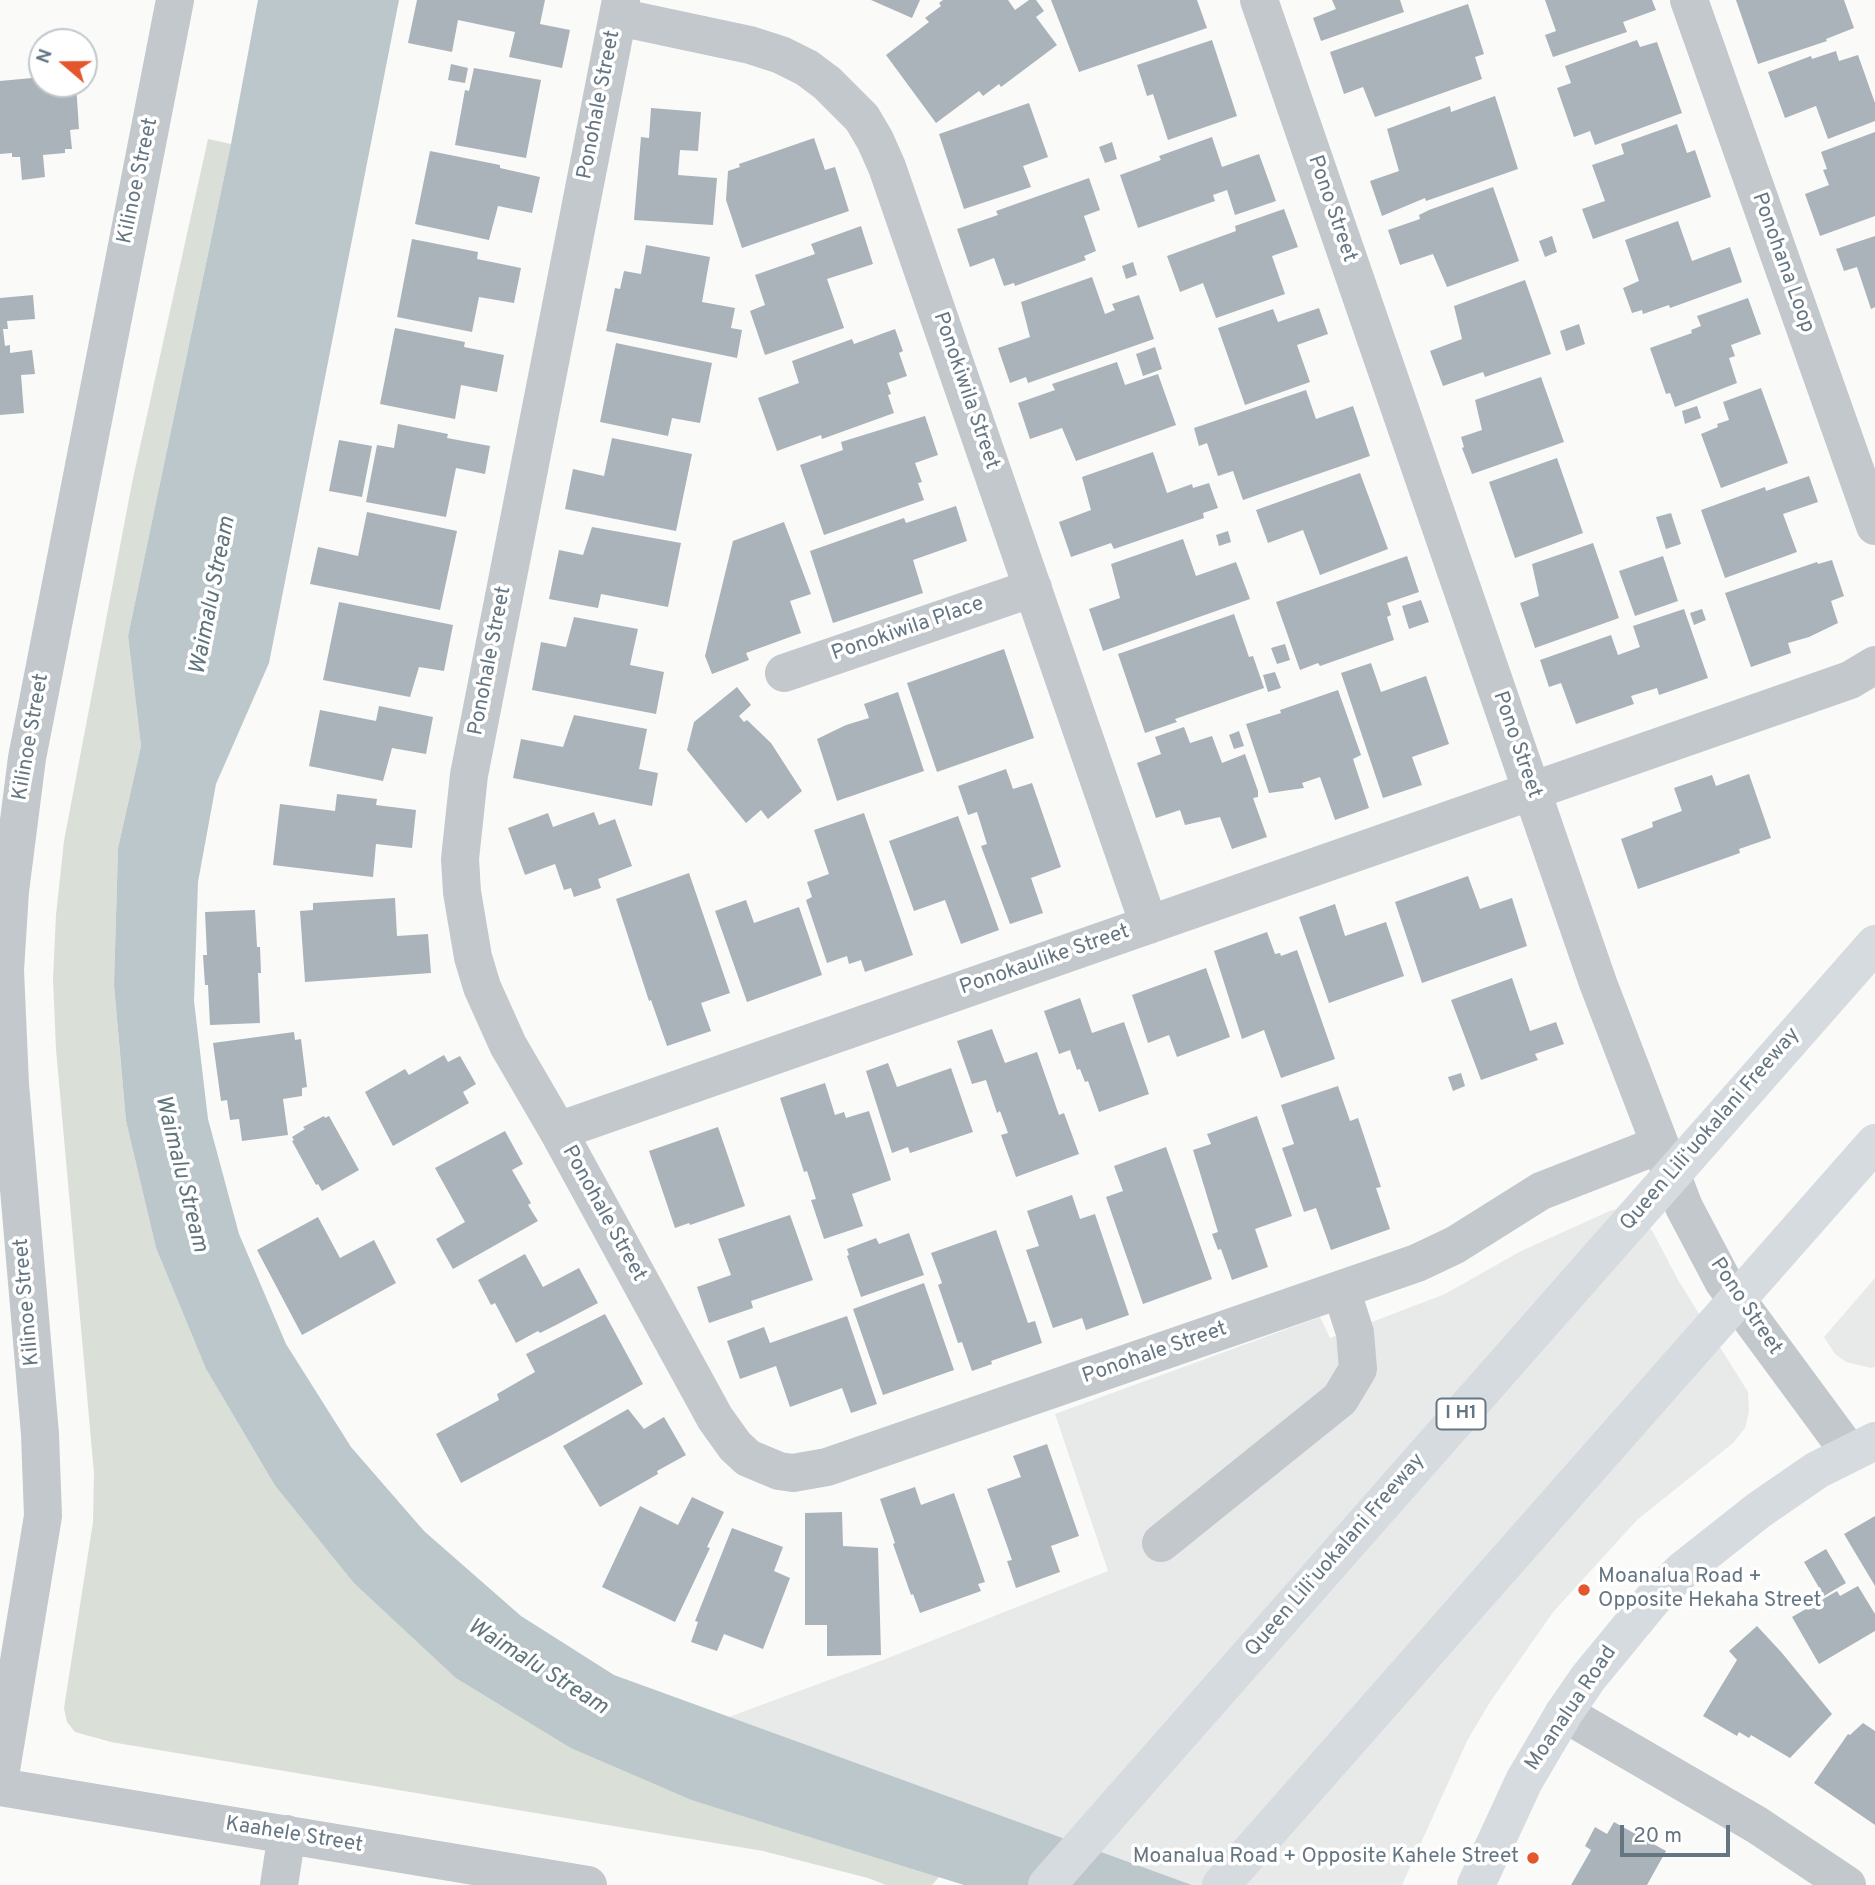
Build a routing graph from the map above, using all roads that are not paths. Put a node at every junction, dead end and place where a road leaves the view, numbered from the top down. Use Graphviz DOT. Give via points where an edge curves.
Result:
graph roads {
  1 [pos="175,0"];
  2 [pos="1259,0"];
  3 [pos="1689,0"];
  4 [pos="619,8"];
  5 [pos="1875,526"];
  6 [pos="1033,588"];
  7 [pos="1875,665"];
  8 [pos="784,673"];
  9 [pos="1532,791"];
  10 [pos="1149,925"];
  11 [pos="1875,944"];
  12 [pos="558,1131"];
  13 [pos="1875,1143"];
  14 [pos="1659,1145"];
  15 [pos="1341,1289"];
  16 [pos="1862,1446"];
  17 [pos="1161,1543"];
  18 [pos="1564,1713"];
  19 [pos="0,1776"];
  20 [pos="0,1787"];
  21 [pos="287,1834"];
  22 [pos="278,1885"];
  23 [pos="588,1885"];
  24 [pos="1047,1885"];
  25 [pos="1221,1885"];
  26 [pos="1476,1885"];
  27 [pos="1847,1885"];
  1 -- 19 [label="street, Kilinoe Street" via="27,758 10,891 5,970 9,1071 43,1516"];
  2 -- 9 [label="street, Pono Street"];
  3 -- 5 [label="street, Ponohana Loop"];
  4 -- 6 [label="street, Ponokiwila Street" via="781,55 827,83 862,118 887,167"];
  4 -- 12 [label="street, Ponohale Street" via="469,775 460,859 467,924 482,986 508,1045"];
  6 -- 8 [label="street, Ponokiwila Place"];
  6 -- 10 [label="street, Ponokiwila Street"];
  7 -- 9 [label="street" via="1850,680"];
  9 -- 10 [label="street, Ponokaulike Street"];
  9 -- 14 [label="street, Pono Street"];
  10 -- 12 [label="street, Ponokaulike Street"];
  11 -- 24 [label="main road, Queen Liliʻuokalani Freeway / I H1"];
  12 -- 15 [label="street, Ponohale Street" via="725,1433 748,1458 779,1471 827,1467"];
  13 -- 25 [label="main road"];
  14 -- 15 [label="street, Ponohale Street" via="1541,1191 1434,1255"];
  14 -- 16 [label="street, Pono Street" via="1684,1207 1723,1281"];
  15 -- 17 [label="street" via="1355,1333 1358,1368 1340,1399"];
  16 -- 18 [label="main road, Moanalua Road" via="1759,1510 1683,1570 1623,1634"];
  18 -- 26 [label="main road, Moanalua Road" via="1524,1781"];
  18 -- 27 [label="street" via="1757,1825"];
  20 -- 21 [label="street, Kaahele Street"];
  21 -- 22 [label="street"];
  21 -- 23 [label="street, Kaahele Street"];
}
